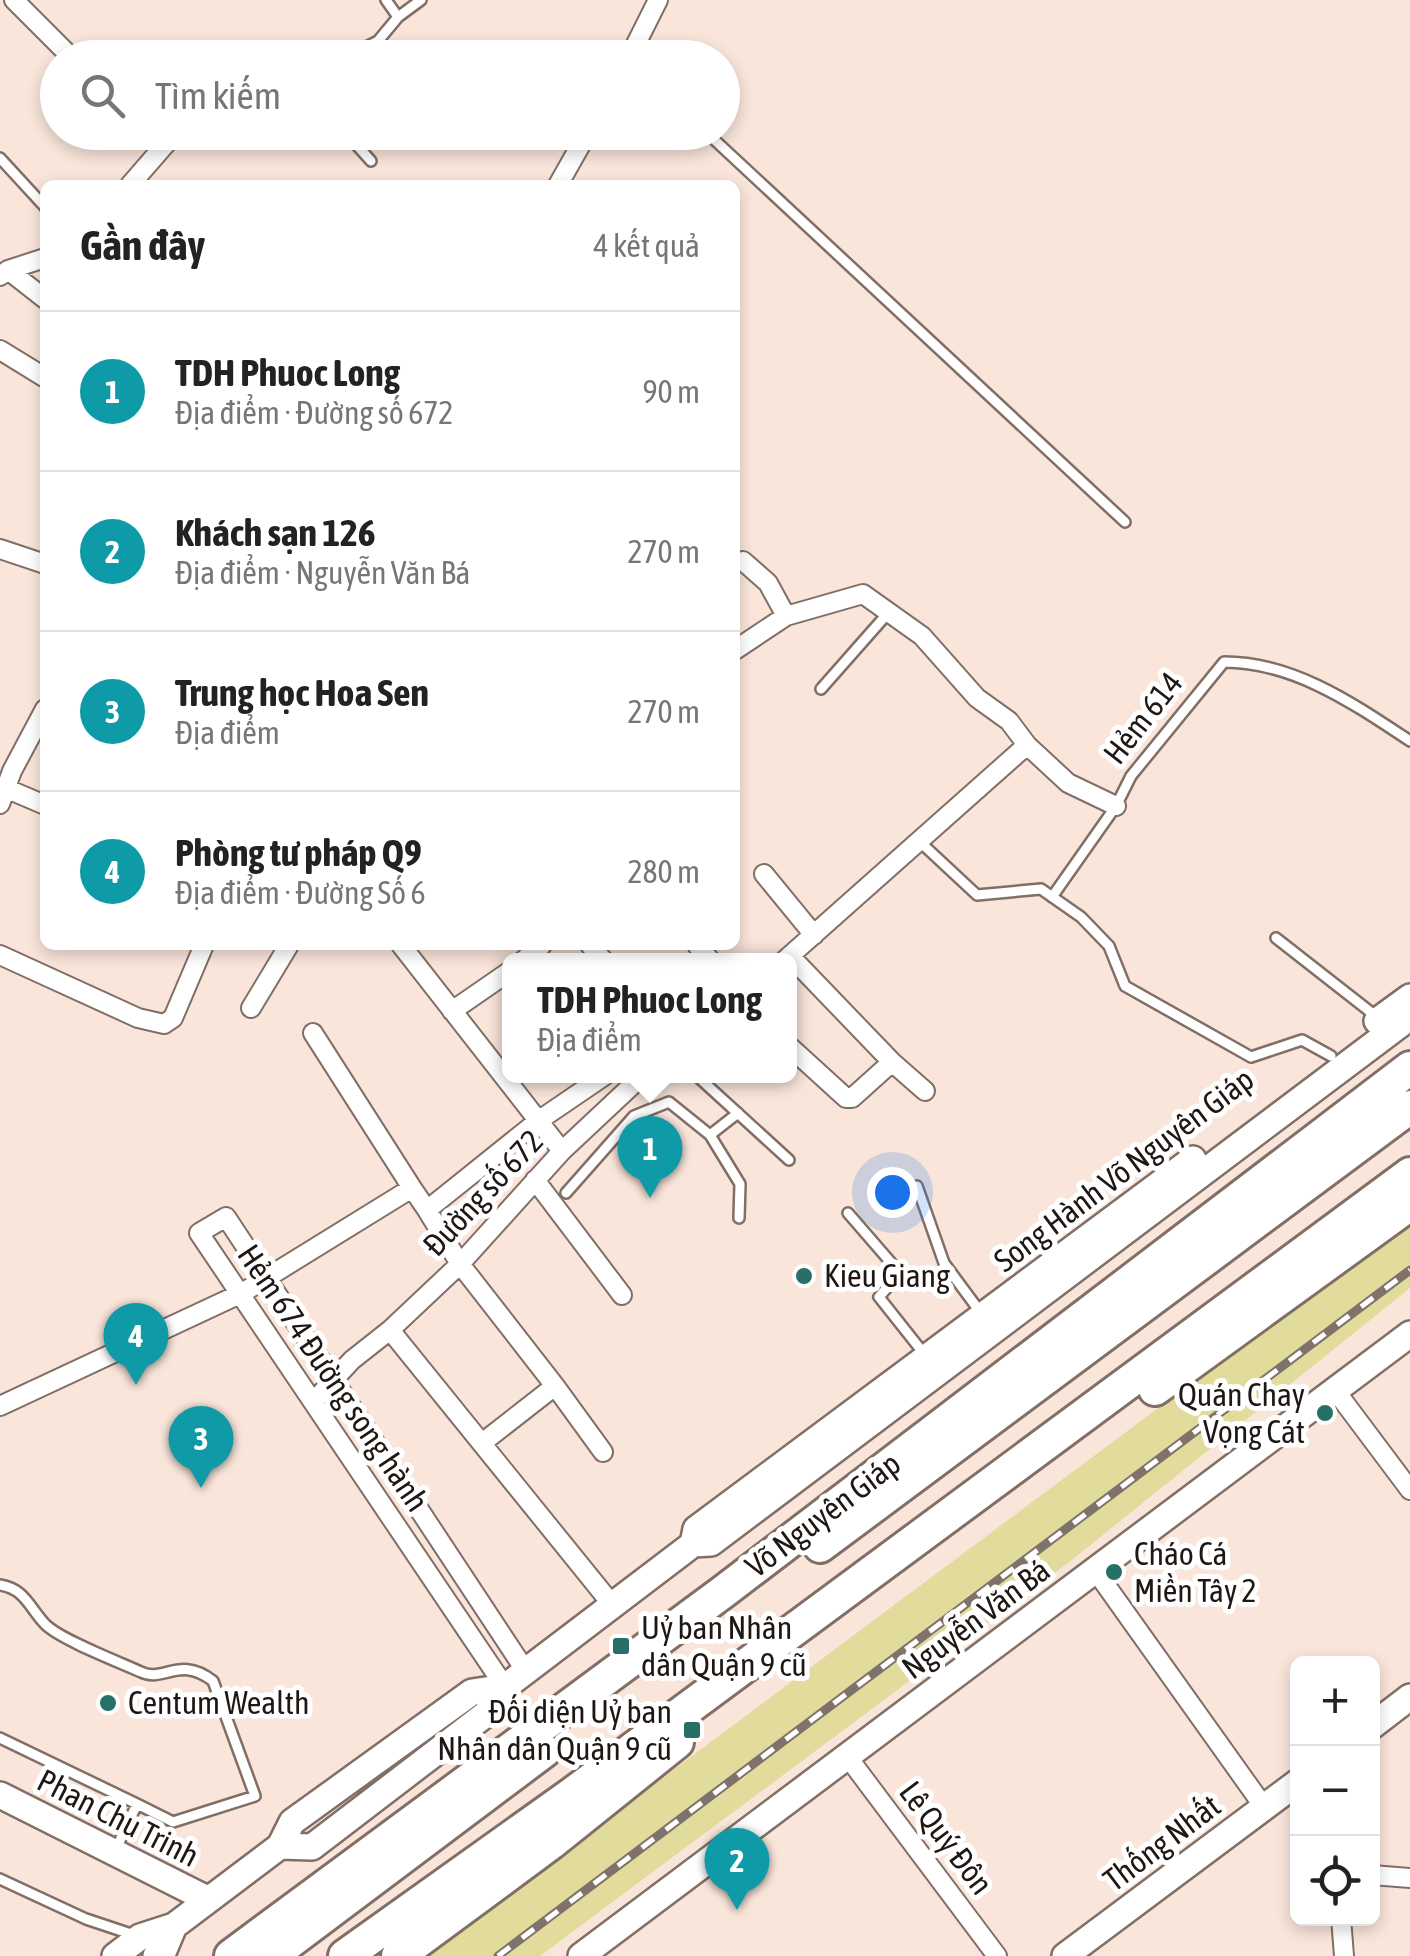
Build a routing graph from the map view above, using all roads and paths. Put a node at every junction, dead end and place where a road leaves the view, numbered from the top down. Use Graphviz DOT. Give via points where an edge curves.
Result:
graph roads {
  1 [pos="14,0"];
  2 [pos="386,0"];
  3 [pos="420,0"];
  4 [pos="658,0"];
  5 [pos="398,17"];
  6 [pos="54,40"];
  7 [pos="379,40"];
  8 [pos="637,40"];
  9 [pos="159,150"];
  10 [pos="361,150"];
  11 [pos="577,150"];
  12 [pos="725,150"];
  13 [pos="0,158"];
  14 [pos="371,161"];
  15 [pos="134,180"];
  16 [pos="561,180"];
  17 [pos="40,202"];
  18 [pos="40,260"];
  19 [pos="4,273"];
  20 [pos="40,296"];
  21 [pos="0,350"];
  22 [pos="40,375"];
  23 [pos="1124,522"];
  24 [pos="0,549"];
  25 [pos="743,561"];
  26 [pos="40,562"];
  27 [pos="890,611"];
  28 [pos="786,616"];
  29 [pos="740,647"];
  30 [pos="821,689"];
  31 [pos="40,718"];
  32 [pos="1410,741"];
  33 [pos="1027,744"];
  34 [pos="3,796"];
  35 [pos="40,804"];
  36 [pos="1116,806"];
  37 [pos="919,842"];
  38 [pos="764,874"];
  39 [pos="1052,896"];
  40 [pos="814,935"];
  41 [pos="1276,938"];
  42 [pos="202,950"];
  43 [pos="285,950"];
  44 [pos="405,950"];
  45 [pos="794,953"];
  46 [pos="0,955"];
  47 [pos="797,967"];
  48 [pos="502,977"];
  49 [pos="1410,997"];
  50 [pos="251,1008"];
  51 [pos="452,1011"];
  52 [pos="1410,1017"];
  53 [pos="1380,1019"];
  54 [pos="313,1032"];
  55 [pos="797,1052"];
  56 [pos="1331,1056"];
  57 [pos="892,1062"];
  58 [pos="1410,1068"];
  59 [pos="502,1075"];
  60 [pos="508,1083"];
  61 [pos="594,1083"];
  62 [pos="609,1083"];
  63 [pos="633,1083"];
  64 [pos="705,1083"];
  65 [pos="925,1091"];
  66 [pos="618,1095"];
  67 [pos="1410,1106"];
  68 [pos="738,1113"];
  69 [pos="538,1121"];
  70 [pos="710,1135"];
  71 [pos="562,1151"];
  72 [pos="789,1160"];
  73 [pos="1410,1174"];
  74 [pos="535,1180"];
  75 [pos="917,1186"];
  76 [pos="412,1188"];
  77 [pos="566,1193"];
  78 [pos="1410,1204"];
  79 [pos="426,1210"];
  80 [pos="848,1213"];
  81 [pos="739,1218"];
  82 [pos="460,1264"];
  83 [pos="265,1278"];
  84 [pos="242,1293"];
  85 [pos="622,1295"];
  86 [pos="982,1315"];
  87 [pos="390,1330"];
  88 [pos="1410,1334"];
  89 [pos="926,1357"];
  90 [pos="334,1380"];
  91 [pos="555,1386"];
  92 [pos="1335,1390"];
  93 [pos="314,1401"];
  94 [pos="0,1406"];
  95 [pos="482,1443"];
  96 [pos="604,1452"];
  97 [pos="1410,1490"];
  98 [pos="693,1544"];
  99 [pos="1095,1570"];
  100 [pos="0,1585"];
  101 [pos="614,1607"];
  102 [pos="527,1673"];
  103 [pos="505,1687"];
  104 [pos="1410,1698"];
  105 [pos="708,1717"];
  106 [pos="1380,1720"];
  107 [pos="666,1724"];
  108 [pos="0,1738"];
  109 [pos="847,1756"];
  110 [pos="1290,1788"];
  111 [pos="572,1794"];
  112 [pos="0,1795"];
  113 [pos="137,1804"];
  114 [pos="1264,1807"];
  115 [pos="550,1844"];
  116 [pos="114,1852"];
  117 [pos="1380,1876"];
  118 [pos="1410,1878"];
  119 [pos="0,1880"];
  120 [pos="207,1899"];
  121 [pos="1342,1926"];
  122 [pos="148,1946"];
  123 [pos="598,1951"];
  124 [pos="115,1956"];
  125 [pos="231,1956"];
  126 [pos="271,1956"];
  127 [pos="345,1956"];
  128 [pos="398,1956"];
  129 [pos="997,1956"];
  130 [pos="1065,1956"];
  131 [pos="1344,1956"];
  1 -- 6 [label="street"];
  2 -- 5 [label="lane"];
  3 -- 5 [label="lane"];
  4 -- 8 [label="street"];
  5 -- 7 [label="lane"];
  9 -- 15 [label="street"];
  10 -- 14 [label="lane"];
  11 -- 16 [label="street"];
  12 -- 23 [label="lane"];
  13 -- 17 [label="lane"];
  18 -- 19 [label="street"];
  19 -- 20 [label="street"];
  21 -- 22 [label="street"];
  24 -- 26 [label="street"];
  25 -- 28 [label="street" via="768,583"];
  27 -- 28 [label="street, Hẻm 614" via="863,594"];
  27 -- 30 [label="lane"];
  27 -- 33 [label="street, Hẻm 614"];
  28 -- 29 [label="street"];
  31 -- 34 [label="street"];
  32 -- 36 [label="lane, Hẻm 614" via="1310,682 1254,662 1224,662 1131,776"];
  33 -- 36 [label="street, Hẻm 614" via="1068,783"];
  33 -- 37 [label="street"];
  34 -- 35 [label="street"];
  36 -- 39 [label="lane"];
  37 -- 39 [label="lane" via="977,895 1041,889"];
  37 -- 40 [label="street"];
  38 -- 40 [label="street"];
  39 -- 56 [label="lane" via="1110,946 1125,986 1251,1057 1302,1040"];
  40 -- 45 [label="street"];
  41 -- 53 [label="lane"];
  42 -- 46 [label="street" via="173,1018 164,1024"];
  43 -- 50 [label="street"];
  44 -- 51 [label="street"];
  47 -- 57 [label="street"];
  48 -- 51 [label="street"];
  49 -- 53 [label="main road, Song Hành Võ Nguyên Giáp"];
  51 -- 59 [label="street"];
  52 -- 98 [label="main road, Song Hành Võ Nguyên Giáp" via="726,1532"];
  53 -- 56 [label="main road, Song Hành Võ Nguyên Giáp"];
  54 -- 76 [label="street"];
  55 -- 57 [label="street" via="846,1098"];
  56 -- 86 [label="main road, Song Hành Võ Nguyên Giáp"];
  57 -- 65 [label="street"];
  58 -- 125 [label="highway, Võ Nguyên Giáp"];
  60 -- 69 [label="street"];
  61 -- 69 [label="street"];
  62 -- 66 [label="street"];
  63 -- 66 [label="street, Đường số 672"];
  64 -- 68 [label="lane"];
  66 -- 71 [label="street, Đường số 672"];
  67 -- 126 [label="highway, Võ Nguyên Giáp"];
  68 -- 70 [label="lane"];
  68 -- 72 [label="lane"];
  69 -- 71 [label="street"];
  69 -- 79 [label="street"];
  70 -- 77 [label="lane" via="670,1102 634,1116"];
  70 -- 81 [label="lane" via="740,1184"];
  71 -- 74 [label="street, Đường số 672"];
  73 -- 107 [label="highway"];
  74 -- 82 [label="street, Đường số 672"];
  74 -- 85 [label="street"];
  75 -- 86 [label="lane" via="944,1262"];
  76 -- 79 [label="street"];
  76 -- 83 [label="street"];
  78 -- 105 [label="highway"];
  79 -- 82 [label="street"];
  80 -- 89 [label="lane" via="900,1273 879,1297"];
  82 -- 87 [label="street, Đường số 672"];
  82 -- 91 [label="street"];
  83 -- 84 [label="street"];
  83 -- 84 [label="street, Hẻm 674 Đường song hành" via="226,1217 199,1233"];
  83 -- 90 [label="street, Hẻm 674 Đường song hành"];
  84 -- 93 [label="street, Hẻm 674 Đường song hành"];
  84 -- 94 [label="street"];
  86 -- 89 [label="main road, Song Hành Võ Nguyên Giáp"];
  87 -- 90 [label="street, Đường số 672"];
  87 -- 95 [label="street"];
  88 -- 92 [label="main road, Nguyễn Văn Bá"];
  89 -- 98 [label="main road, Song Hành Võ Nguyên Giáp" via="696,1529"];
  90 -- 93 [label="street, Đường số 672"];
  90 -- 102 [label="street, Hẻm 674 Đường song hành"];
  91 -- 95 [label="street"];
  91 -- 96 [label="street"];
  92 -- 97 [label="street"];
  92 -- 99 [label="main road, Nguyễn Văn Bá"];
  93 -- 103 [label="street, Hẻm 674 Đường song hành"];
  95 -- 101 [label="street"];
  98 -- 101 [label="main road, Song Hành Võ Nguyên Giáp"];
  99 -- 109 [label="main road, Nguyễn Văn Bá"];
  99 -- 114 [label="street"];
  100 -- 113 [label="lane" via="20,1591 46,1626 148,1676 184,1668 213,1681 255,1796 173,1822"];
  101 -- 102 [label="main road, Song Hành Võ Nguyên Giáp"];
  102 -- 103 [label="main road, Song Hành Võ Nguyên Giáp"];
  103 -- 120 [label="main road" via="472,1692 292,1822 280,1846"];
  104 -- 106 [label="main road"];
  105 -- 107 [label="highway"];
  105 -- 115 [label="highway"];
  107 -- 111 [label="highway"];
  108 -- 113 [label="lane"];
  109 -- 123 [label="main road, Nguyễn Văn Bá"];
  109 -- 129 [label="street, Lê Quý Đôn"];
  110 -- 114 [label="main road, Thống Nhất"];
  111 -- 115 [label="highway"];
  111 -- 127 [label="highway"];
  112 -- 116 [label="main road, Phan Chu Trinh"];
  113 -- 116 [label="lane"];
  114 -- 130 [label="main road, Thống Nhất"];
  115 -- 128 [label="highway"];
  116 -- 120 [label="main road, Phan Chu Trinh"];
  117 -- 118 [label="street"];
  119 -- 122 [label="lane"];
  120 -- 122 [label="main road"];
  121 -- 131 [label="street"];
  122 -- 124 [label="main road"];
}
